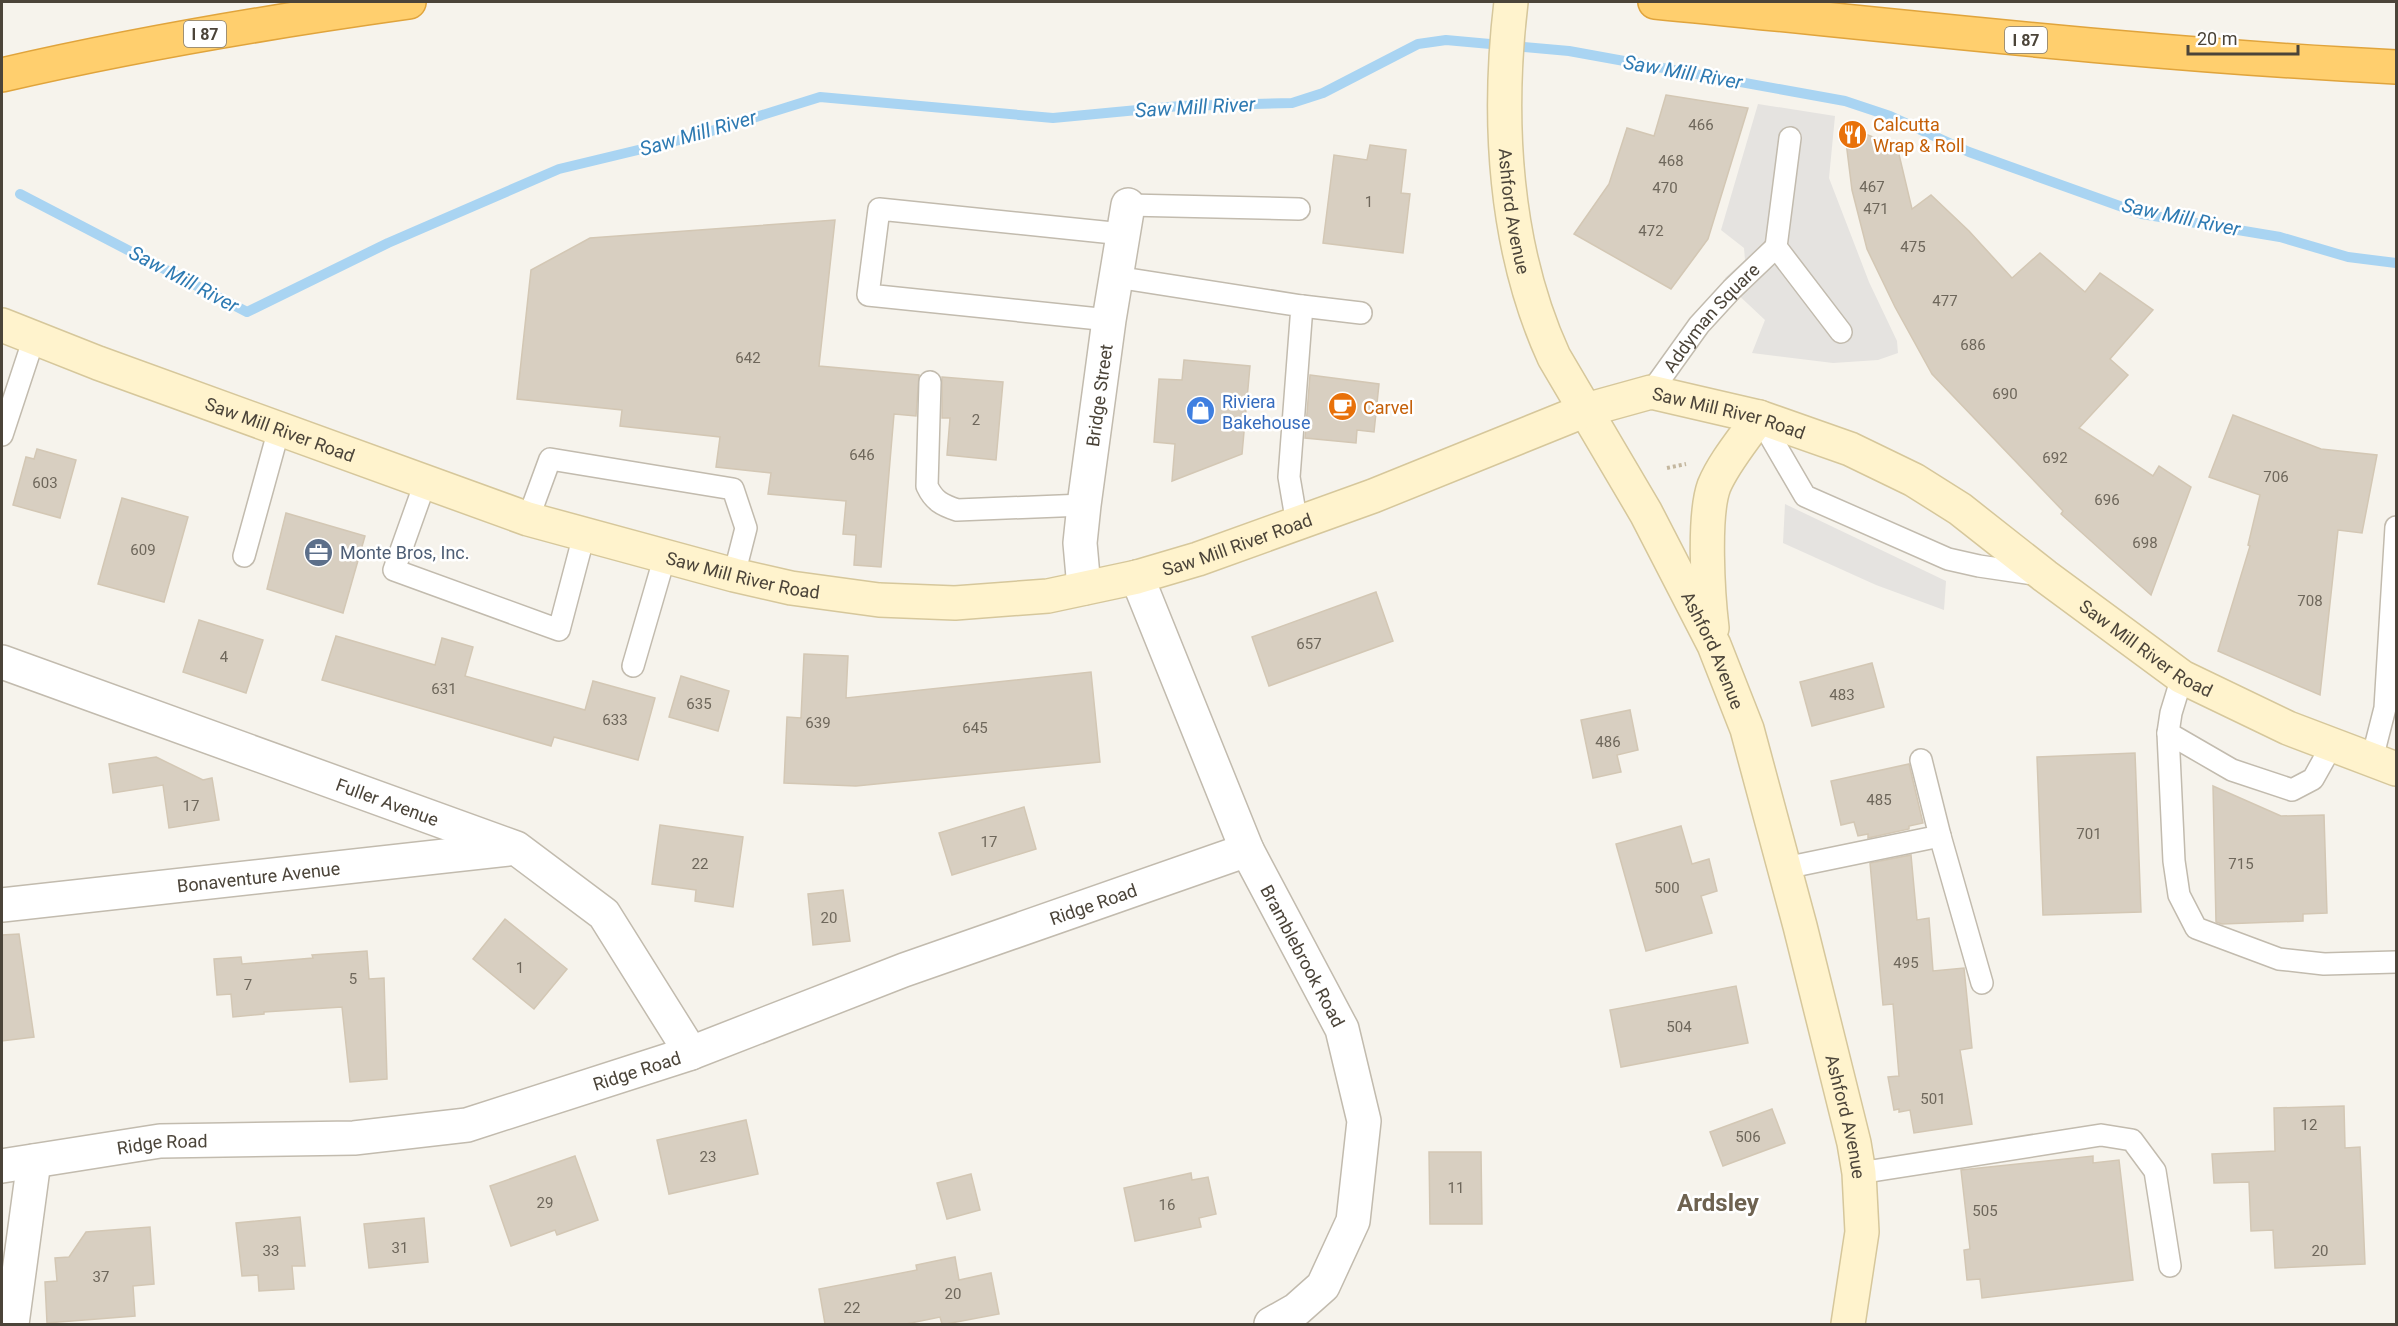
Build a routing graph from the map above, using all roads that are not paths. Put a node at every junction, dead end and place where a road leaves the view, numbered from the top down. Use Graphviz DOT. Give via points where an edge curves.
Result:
graph roads {
  1 [pos="409,2"];
  2 [pos="1511,2"];
  3 [pos="1655,2"];
  4 [pos="2397,68"];
  5 [pos="2,75"];
  6 [pos="1790,138"];
  7 [pos="1299,209"];
  8 [pos="1126,220"];
  9 [pos="1776,247"];
  10 [pos="1116,277"];
  11 [pos="1302,306"];
  12 [pos="1362,313"];
  13 [pos="1109,320"];
  14 [pos="2,325"];
  15 [pos="1841,332"];
  16 [pos="34,338"];
  17 [pos="930,382"];
  18 [pos="1651,392"];
  19 [pos="1586,410"];
  20 [pos="1759,417"];
  21 [pos="279,429"];
  22 [pos="2,435"];
  23 [pos="425,483"];
  24 [pos="1084,505"];
  25 [pos="528,519"];
  26 [pos="1297,524"];
  27 [pos="2397,527"];
  28 [pos="584,535"];
  29 [pos="244,556"];
  30 [pos="665,556"];
  31 [pos="734,575"];
  32 [pos="2045,576"];
  33 [pos="1137,577"];
  34 [pos="1084,588"];
  35 [pos="1714,645"];
  36 [pos="2,662"];
  37 [pos="633,666"];
  38 [pos="2182,677"];
  39 [pos="2168,733"];
  40 [pos="2332,745"];
  41 [pos="1921,760"];
  42 [pos="2384,764"];
  43 [pos="1940,836"];
  44 [pos="516,848"];
  45 [pos="1247,850"];
  46 [pos="1785,868"];
  47 [pos="2,905"];
  48 [pos="2397,962"];
  49 [pos="1982,982"];
  50 [pos="691,1053"];
  51 [pos="34,1161"];
  52 [pos="2,1166"];
  53 [pos="1859,1173"];
  54 [pos="2170,1266"];
  55 [pos="12,1324"];
  56 [pos="1271,1324"];
  57 [pos="1848,1324"];
  1 -- 5 [label="highway, I 87" via="159,42"];
  2 -- 19 [label="main road, Ashford Avenue" via="1505,63 1507,167 1515,224 1542,330"];
  3 -- 4 [label="highway, I 87" via="2146,51"];
  6 -- 9 [label="lane"];
  7 -- 8 [label="lane"];
  8 -- 10 [label="street, Bridge Street"];
  8 -- 13 [label="lane" via="879,209 868,295"];
  9 -- 15 [label="lane"];
  9 -- 18 [label="lane, Addyman Square" via="1699,325"];
  10 -- 11 [label="lane"];
  10 -- 13 [label="street, Bridge Street"];
  11 -- 12 [label="lane"];
  11 -- 26 [label="lane" via="1289,477"];
  13 -- 24 [label="street, Bridge Street"];
  14 -- 16 [label="main road, Saw Mill River Road"];
  16 -- 21 [label="main road, Saw Mill River Road"];
  16 -- 22 [label="lane"];
  17 -- 24 [label="lane" via="927,486 940,504 957,510"];
  18 -- 19 [label="main road, Saw Mill River Road"];
  18 -- 20 [label="main road, Saw Mill River Road"];
  19 -- 26 [label="main road, Saw Mill River Road"];
  19 -- 35 [label="main road, Ashford Avenue" via="1646,513"];
  20 -- 32 [label="main road, Saw Mill River Road" via="1850,449 1914,480 1960,509"];
  20 -- 32 [label="lane" via="1805,496 1948,559"];
  20 -- 35 [label="main road" via="1713,489 1708,595"];
  21 -- 23 [label="main road, Saw Mill River Road"];
  21 -- 29 [label="lane"];
  23 -- 25 [label="main road, Saw Mill River Road"];
  23 -- 28 [label="lane" via="394,570 559,630"];
  24 -- 34 [label="street, Bridge Street" via="1080,543"];
  25 -- 28 [label="main road, Saw Mill River Road"];
  25 -- 31 [label="lane" via="550,459 733,489 746,528"];
  26 -- 33 [label="main road, Saw Mill River Road"];
  27 -- 42 [label="lane"];
  28 -- 30 [label="main road, Saw Mill River Road"];
  30 -- 31 [label="main road, Saw Mill River Road"];
  30 -- 37 [label="lane"];
  31 -- 34 [label="main road, Saw Mill River Road" via="791,588 912,602 1048,596"];
  32 -- 38 [label="main road, Saw Mill River Road"];
  33 -- 34 [label="main road, Saw Mill River Road"];
  33 -- 45 [label="street, Bramblebrook Road"];
  35 -- 46 [label="main road, Ashford Avenue" via="1747,729"];
  36 -- 44 [label="street, Fuller Avenue"];
  38 -- 39 [label="lane"];
  38 -- 40 [label="main road, Saw Mill River Road"];
  39 -- 40 [label="lane" via="2232,770 2292,790 2313,779"];
  39 -- 48 [label="lane" via="2174,861 2179,895 2196,928 2279,959 2324,964"];
  40 -- 42 [label="main road, Saw Mill River Road"];
  41 -- 43 [label="lane"];
  43 -- 46 [label="lane"];
  43 -- 49 [label="lane"];
  44 -- 47 [label="street, Bonaventure Avenue"];
  44 -- 50 [label="street, Fuller Avenue" via="604,914"];
  45 -- 50 [label="street, Ridge Road" via="904,970"];
  45 -- 56 [label="street, Bramblebrook Road" via="1342,1029 1364,1121 1353,1221 1323,1286 1296,1310"];
  46 -- 53 [label="main road, Ashford Avenue" via="1845,1101"];
  50 -- 51 [label="street, Ridge Road" via="467,1125 354,1138 160,1141"];
  51 -- 52 [label="street, Ridge Road"];
  51 -- 55 [label="street"];
  53 -- 54 [label="lane" via="2101,1135 2132,1140 2156,1171"];
  53 -- 57 [label="main road, Ashford Avenue" via="1862,1232"];
}
